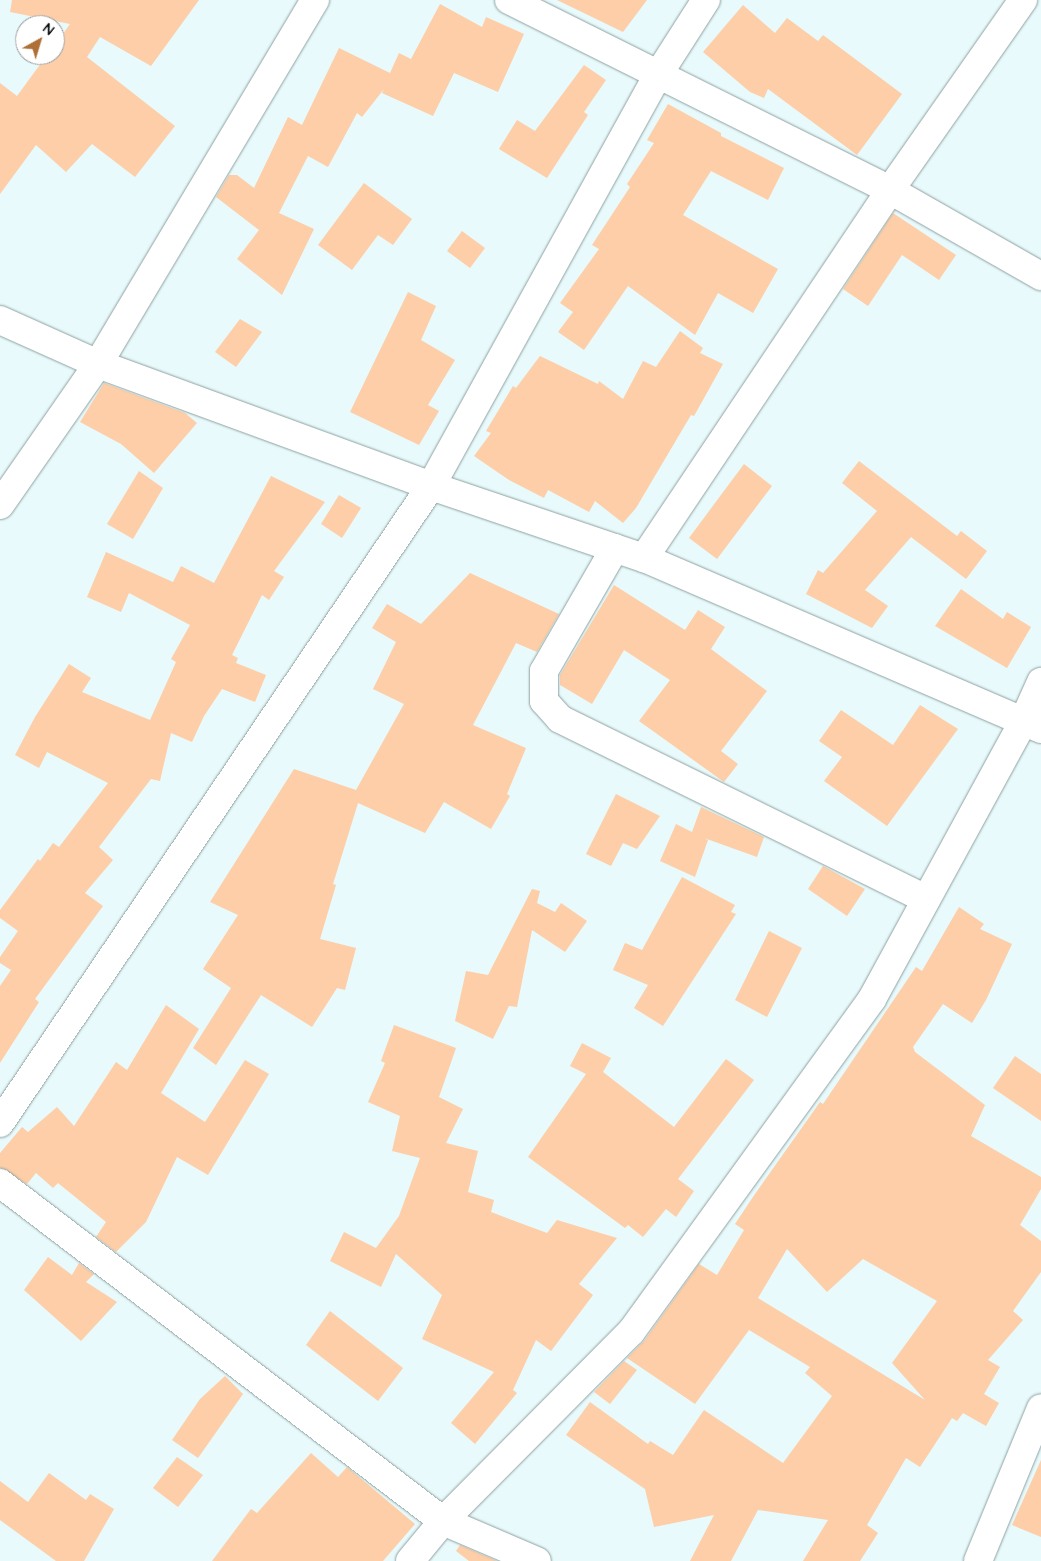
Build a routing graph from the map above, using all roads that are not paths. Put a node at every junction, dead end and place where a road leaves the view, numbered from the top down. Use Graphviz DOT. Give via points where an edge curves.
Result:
graph roads {
  1 [pos="315,0"];
  2 [pos="509,0"];
  3 [pos="706,0"];
  4 [pos="1023,0"];
  5 [pos="658,75"];
  6 [pos="890,190"];
  7 [pos="1041,276"];
  8 [pos="0,320"];
  9 [pos="98,364"];
  10 [pos="431,486"];
  11 [pos="0,505"];
  12 [pos="615,548"];
  13 [pos="644,558"];
  14 [pos="1041,682"];
  15 [pos="1032,726"];
  16 [pos="926,900"];
  17 [pos="0,1123"];
  18 [pos="0,1183"];
  19 [pos="1041,1408"];
  20 [pos="443,1521"];
  21 [pos="410,1561"];
  22 [pos="537,1561"];
  23 [pos="978,1561"];
  1 -- 9 [label="street"];
  2 -- 5 [label="street"];
  3 -- 5 [label="street"];
  4 -- 6 [label="street"];
  5 -- 6 [label="street"];
  5 -- 10 [label="street"];
  6 -- 7 [label="street"];
  6 -- 13 [label="street"];
  8 -- 9 [label="street"];
  9 -- 10 [label="street"];
  9 -- 11 [label="street"];
  10 -- 12 [label="street"];
  10 -- 17 [label="street"];
  12 -- 13 [label="street"];
  12 -- 16 [label="street" via="544,671 544,701 560,719"];
  13 -- 15 [label="street"];
  14 -- 15 [label="street"];
  15 -- 16 [label="street"];
  16 -- 20 [label="street" via="872,999 631,1332"];
  18 -- 20 [label="street"];
  19 -- 23 [label="street"];
  20 -- 21 [label="street"];
  20 -- 22 [label="street"];
}
